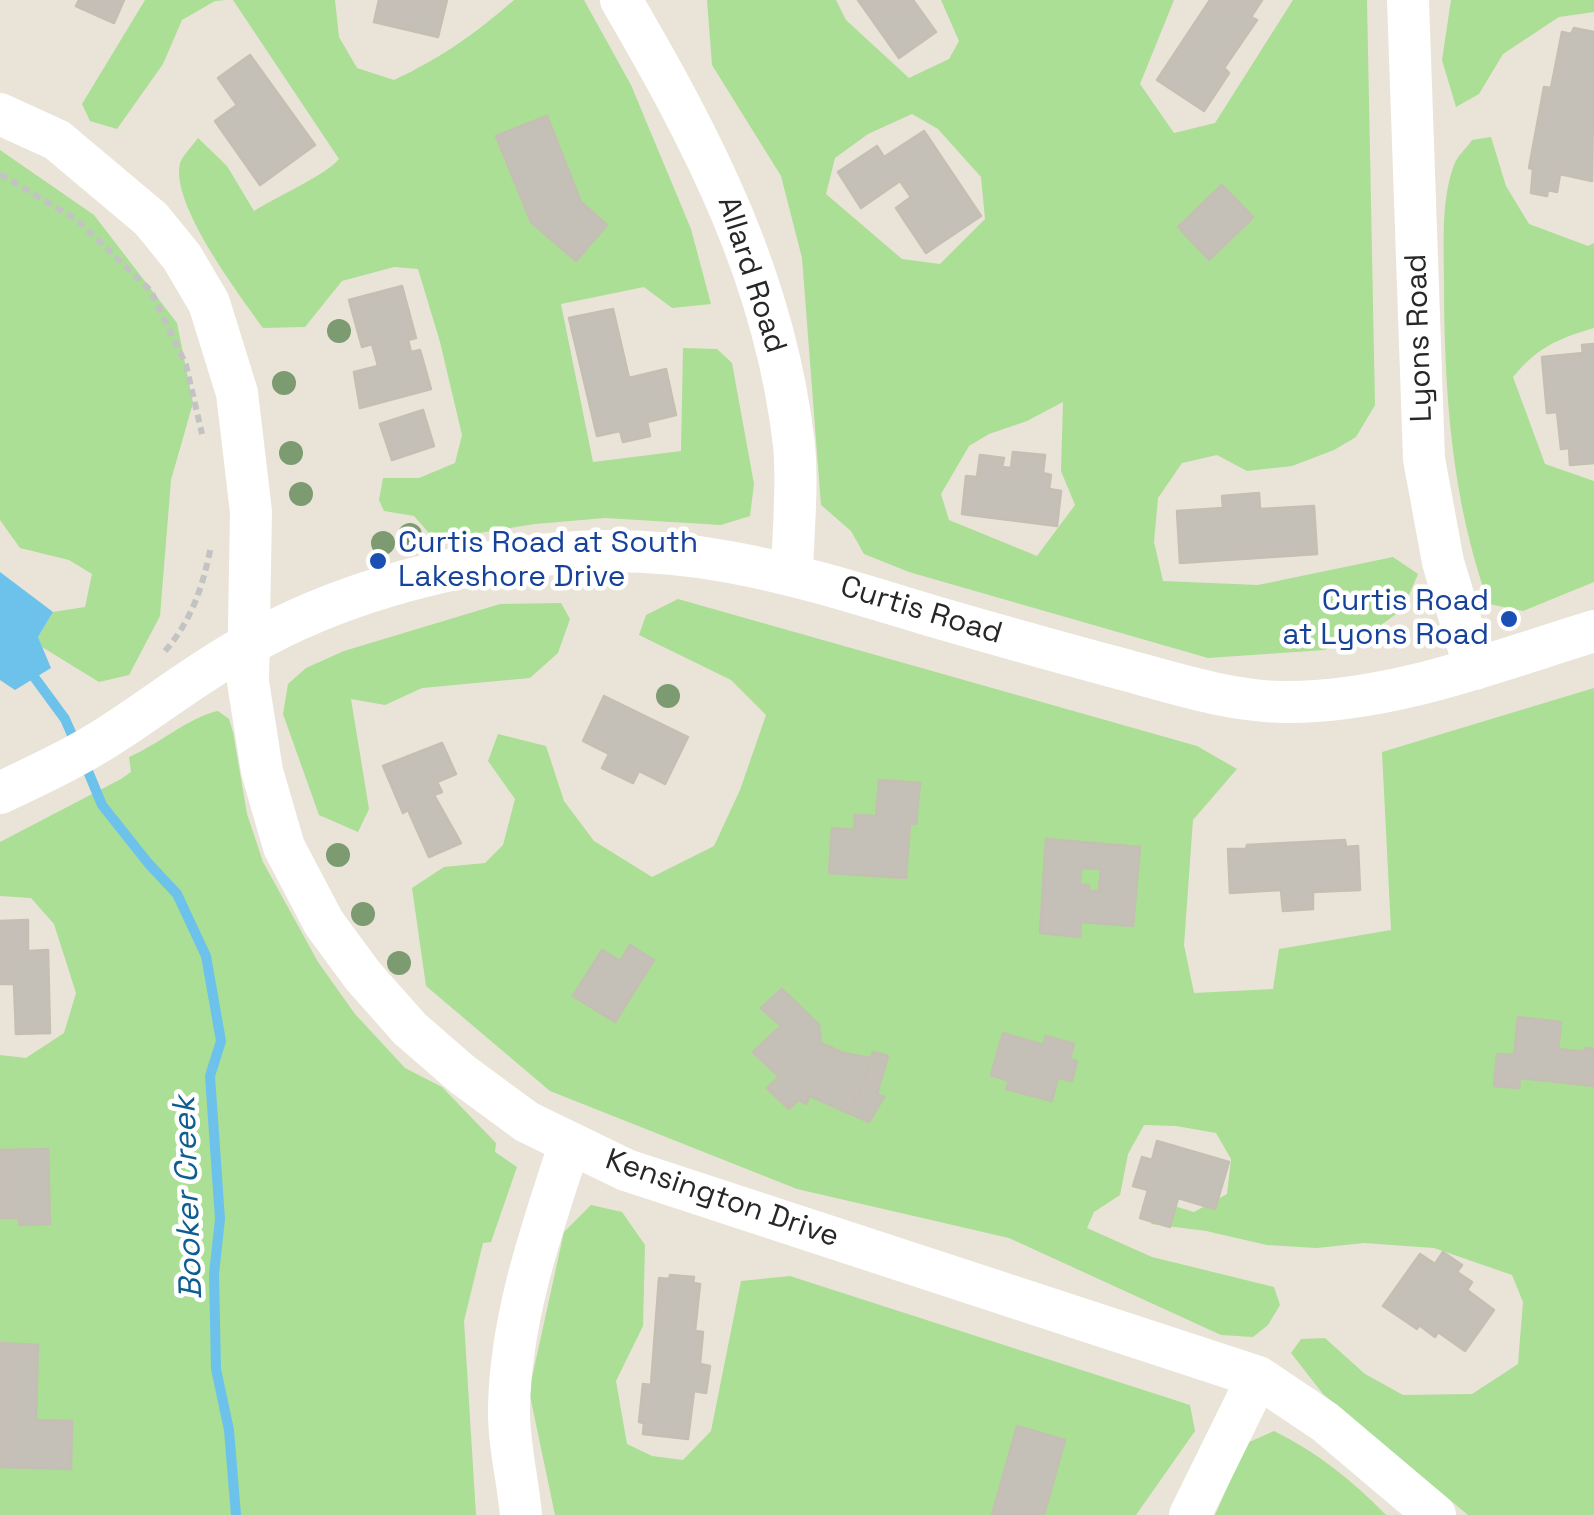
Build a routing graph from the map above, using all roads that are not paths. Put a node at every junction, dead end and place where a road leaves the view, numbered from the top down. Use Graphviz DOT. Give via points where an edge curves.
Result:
graph roads {
  1 [pos="621,0"];
  2 [pos="1408,0"];
  3 [pos="0,114"];
  4 [pos="792,574"];
  5 [pos="1594,631"];
  6 [pos="249,644"];
  7 [pos="1474,669"];
  8 [pos="0,792"];
  9 [pos="570,1143"];
  10 [pos="1258,1377"];
  11 [pos="522,1515"];
  12 [pos="1190,1515"];
  13 [pos="1435,1515"];
  1 -- 4 [label="street, Allard Road" via="733,210 778,344 794,448"];
  2 -- 7 [label="street, Lyons Road" via="1424,459 1443,562"];
  3 -- 6 [label="street, Kensington Drive" via="57,140 151,219 209,304 237,392 242,432 251,512"];
  4 -- 6 [label="street, Curtis Road" via="623,549 542,555 392,586 319,610"];
  4 -- 7 [label="street, Curtis Road" via="1214,693 1279,702 1341,699"];
  5 -- 7 [label="street, Curtis Road"];
  6 -- 8 [label="street, Curtis Road" via="109,736"];
  6 -- 9 [label="street, Kensington Drive" via="262,771 284,848 324,924 410,1029 527,1122"];
  9 -- 10 [label="street, Kensington Drive" via="626,1170"];
  9 -- 11 [label="street" via="517,1322 509,1410"];
  10 -- 12 [label="street"];
  10 -- 13 [label="street, Kensington Drive" via="1326,1422"];
}
